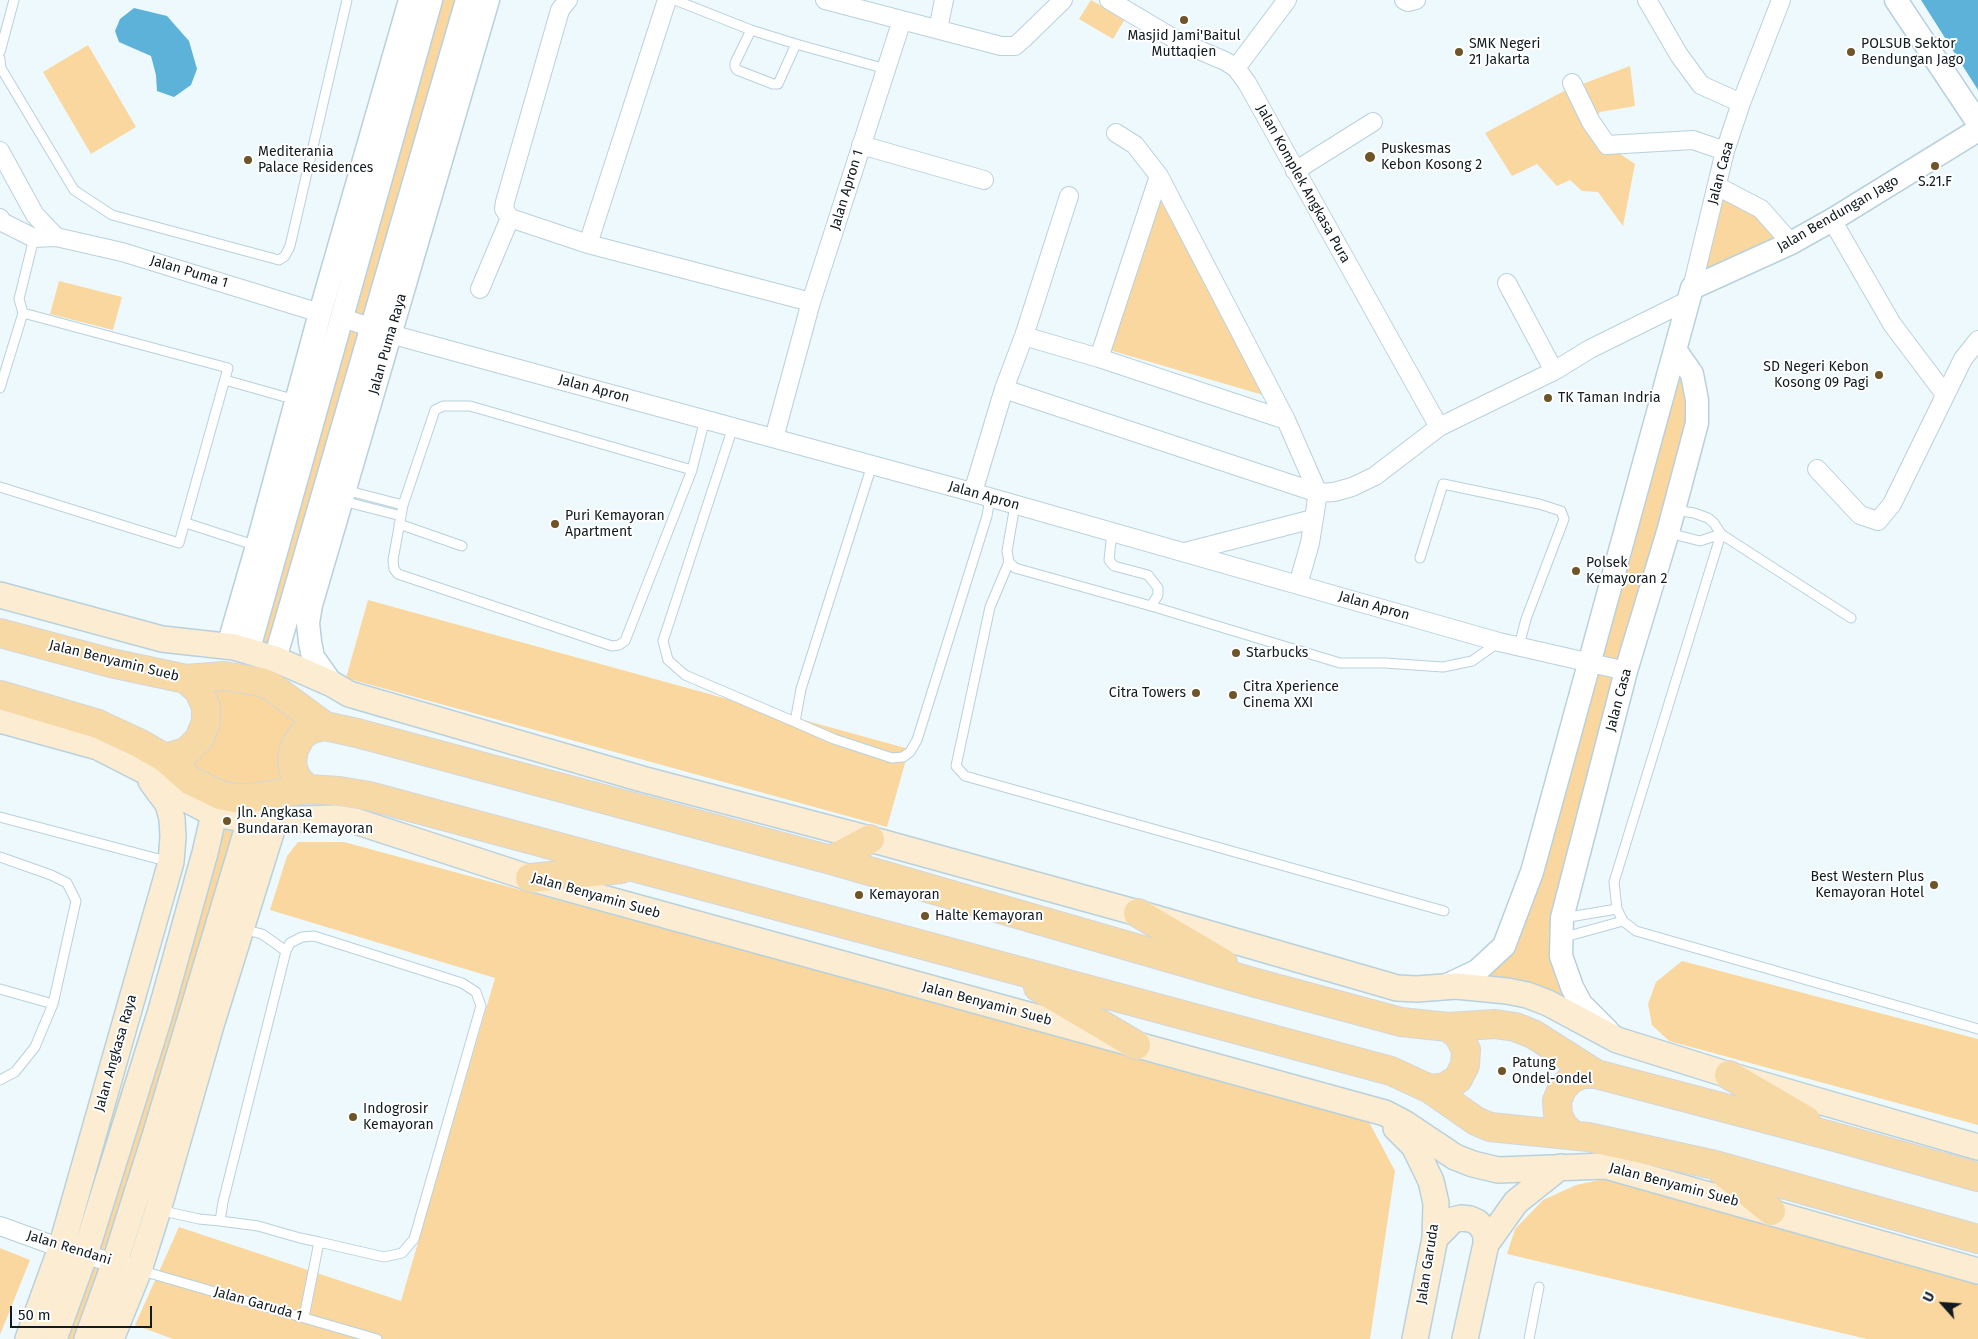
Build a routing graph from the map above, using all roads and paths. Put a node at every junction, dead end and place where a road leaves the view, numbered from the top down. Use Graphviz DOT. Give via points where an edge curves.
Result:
graph roads {
  1 [pos="14,0"];
  2 [pos="347,0"];
  3 [pos="410,0"];
  4 [pos="432,0"];
  5 [pos="467,0"];
  6 [pos="488,0"];
  7 [pos="568,0"];
  8 [pos="667,0"];
  9 [pos="675,0"];
  10 [pos="825,0"];
  11 [pos="944,0"];
  12 [pos="1063,0"];
  13 [pos="1109,0"];
  14 [pos="1287,0"];
  15 [pos="1404,0"];
  16 [pos="1416,0"];
  17 [pos="1647,0"];
  18 [pos="1781,0"];
  19 [pos="1896,0"];
  20 [pos="902,20"];
  21 [pos="938,29"];
  22 [pos="751,30"];
  23 [pos="796,44"];
  24 [pos="0,52"];
  25 [pos="0,59"];
  26 [pos="1236,68"];
  27 [pos="886,69"];
  28 [pos="1572,83"];
  29 [pos="1741,103"];
  30 [pos="1373,122"];
  31 [pos="1978,123"];
  32 [pos="1978,130"];
  33 [pos="1116,133"];
  34 [pos="861,146"];
  35 [pos="0,151"];
  36 [pos="1725,151"];
  37 [pos="1295,171"];
  38 [pos="1159,176"];
  39 [pos="984,180"];
  40 [pos="1717,186"];
  41 [pos="1069,196"];
  42 [pos="510,218"];
  43 [pos="1832,220"];
  44 [pos="1,223"];
  45 [pos="56,237"];
  46 [pos="34,238"];
  47 [pos="1791,243"];
  48 [pos="588,244"];
  49 [pos="1507,283"];
  50 [pos="480,289"];
  51 [pos="1691,294"];
  52 [pos="812,302"];
  53 [pos="23,313"];
  54 [pos="320,313"];
  55 [pos="343,318"];
  56 [pos="381,331"];
  57 [pos="1024,336"];
  58 [pos="1978,340"];
  59 [pos="1676,351"];
  60 [pos="1099,358"];
  61 [pos="1554,371"];
  62 [pos="225,380"];
  63 [pos="0,388"];
  64 [pos="1004,389"];
  65 [pos="1944,393"];
  66 [pos="296,400"];
  67 [pos="705,419"];
  68 [pos="1286,420"];
  69 [pos="733,427"];
  70 [pos="1439,428"];
  71 [pos="774,438"];
  72 [pos="872,465"];
  73 [pos="1817,469"];
  74 [pos="692,470"];
  75 [pos="0,487"];
  76 [pos="973,492"];
  77 [pos="1318,493"];
  78 [pos="343,495"];
  79 [pos="990,498"];
  80 [pos="403,505"];
  81 [pos="1015,505"];
  82 [pos="1674,510"];
  83 [pos="1313,519"];
  84 [pos="400,520"];
  85 [pos="186,523"];
  86 [pos="1112,532"];
  87 [pos="1668,532"];
  88 [pos="1721,534"];
  89 [pos="258,546"];
  90 [pos="462,546"];
  91 [pos="1183,552"];
  92 [pos="1420,558"];
  93 [pos="1009,562"];
  94 [pos="1298,585"];
  95 [pos="0,595"];
  96 [pos="1151,606"];
  97 [pos="1851,618"];
  98 [pos="0,620"];
  99 [pos="0,633"];
  100 [pos="34,641"];
  101 [pos="1499,642"];
  102 [pos="1520,646"];
  103 [pos="238,649"];
  104 [pos="275,660"];
  105 [pos="1589,662"];
  106 [pos="1626,671"];
  107 [pos="186,679"];
  108 [pos="332,684"];
  109 [pos="0,695"];
  110 [pos="0,720"];
  111 [pos="795,722"];
  112 [pos="325,726"];
  113 [pos="154,764"];
  114 [pos="308,789"];
  115 [pos="0,817"];
  116 [pos="275,820"];
  117 [pos="212,822"];
  118 [pos="247,828"];
  119 [pos="870,839"];
  120 [pos="0,857"];
  121 [pos="831,860"];
  122 [pos="171,862"];
  123 [pos="638,867"];
  124 [pos="530,878"];
  125 [pos="1617,909"];
  126 [pos="1444,911"];
  127 [pos="1138,913"];
  128 [pos="1623,921"];
  129 [pos="1561,928"];
  130 [pos="242,929"];
  131 [pos="286,951"];
  132 [pos="1010,970"];
  133 [pos="1256,983"];
  134 [pos="1445,986"];
  135 [pos="0,989"];
  136 [pos="53,1004"];
  137 [pos="202,1018"];
  138 [pos="1448,1026"];
  139 [pos="1978,1029"];
  140 [pos="1616,1040"];
  141 [pos="1136,1045"];
  142 [pos="1596,1074"];
  143 [pos="1729,1075"];
  144 [pos="0,1080"];
  145 [pos="1430,1089"];
  146 [pos="1385,1113"];
  147 [pos="1572,1134"];
  148 [pos="1835,1137"];
  149 [pos="1978,1147"];
  150 [pos="1716,1165"];
  151 [pos="1560,1167"];
  152 [pos="1978,1177"];
  153 [pos="158,1210"];
  154 [pos="1770,1211"];
  155 [pos="220,1221"];
  156 [pos="0,1226"];
  157 [pos="1435,1238"];
  158 [pos="1978,1239"];
  159 [pos="319,1242"];
  160 [pos="1486,1244"];
  161 [pos="60,1248"];
  162 [pos="85,1254"];
  163 [pos="115,1262"];
  164 [pos="139,1270"];
  165 [pos="1978,1270"];
  166 [pos="1539,1287"];
  167 [pos="304,1317"];
  168 [pos="28,1339"];
  169 [pos="54,1339"];
  170 [pos="87,1339"];
  171 [pos="111,1339"];
  172 [pos="378,1339"];
  173 [pos="1415,1339"];
  174 [pos="1465,1339"];
  175 [pos="1529,1339"];
  1 -- 24 [label="lane"];
  2 -- 25 [label="lane" via="290,246 279,260 112,215 74,190 1,68"];
  3 -- 54 [label="street"];
  4 -- 55 [label="street"];
  5 -- 56 [label="street, Jalan Puma Raya"];
  6 -- 56 [label="street, Jalan Puma Raya"];
  7 -- 42 [label="street" via="560,10 505,202 504,208"];
  8 -- 48 [label="street"];
  9 -- 22 [label="lane"];
  10 -- 20 [label="street"];
  11 -- 21 [label="street"];
  12 -- 21 [label="street" via="1015,46 1001,46"];
  13 -- 26 [label="street, Jalan Komplek Angkasa Pura" via="1178,41"];
  14 -- 26 [label="street"];
  15 -- 16 [label="street"];
  17 -- 29 [label="street" via="1701,86"];
  18 -- 29 [label="street, Jalan Casa"];
  19 -- 31 [label="street"];
  20 -- 21 [label="street"];
  20 -- 27 [label="street, Jalan Apron 1"];
  22 -- 23 [label="lane"];
  22 -- 23 [label="lane" via="735,67 773,84 778,84"];
  23 -- 27 [label="lane"];
  26 -- 37 [label="street, Jalan Komplek Angkasa Pura"];
  27 -- 34 [label="street, Jalan Apron 1"];
  28 -- 36 [label="street" via="1591,122 1608,145 1693,140"];
  29 -- 36 [label="street, Jalan Casa"];
  30 -- 37 [label="street"];
  32 -- 43 [label="street, Jalan Bendungan Jago"];
  33 -- 38 [label="street" via="1135,145"];
  34 -- 39 [label="street"];
  34 -- 52 [label="street, Jalan Apron 1"];
  35 -- 45 [label="street" via="35,215"];
  36 -- 40 [label="street, Jalan Casa"];
  37 -- 70 [label="street, Jalan Komplek Angkasa Pura"];
  38 -- 60 [label="street"];
  38 -- 68 [label="street"];
  40 -- 47 [label="street" via="1761,209"];
  40 -- 51 [label="street, Jalan Casa"];
  41 -- 57 [label="street"];
  42 -- 48 [label="street"];
  42 -- 50 [label="street"];
  43 -- 47 [label="street, Jalan Bendungan Jago"];
  43 -- 65 [label="street" via="1892,324"];
  44 -- 46 [label="street, Jalan Puma 1"];
  45 -- 46 [label="street, Jalan Puma 1"];
  45 -- 54 [label="street, Jalan Puma 1" via="122,252"];
  46 -- 53 [label="lane" via="19,299"];
  47 -- 51 [label="street, Jalan Bendungan Jago"];
  48 -- 52 [label="street"];
  49 -- 61 [label="street"];
  51 -- 59 [label="street, Jalan Casa"];
  51 -- 61 [label="street"];
  52 -- 71 [label="street, Jalan Apron 1"];
  53 -- 62 [label="lane" via="228,368"];
  53 -- 63 [label="lane"];
  54 -- 66 [label="street"];
  55 -- 56 [label="street, Jalan Apron"];
  55 -- 103 [label="street"];
  56 -- 67 [label="street, Jalan Apron"];
  56 -- 78 [label="street, Jalan Puma Raya"];
  56 -- 104 [label="street, Jalan Puma Raya"];
  57 -- 60 [label="street"];
  57 -- 64 [label="street"];
  58 -- 65 [label="street" via="1963,358"];
  59 -- 82 [label="street, Jalan Casa" via="1692,374 1697,423"];
  59 -- 105 [label="street, Jalan Casa"];
  60 -- 68 [label="street"];
  61 -- 70 [label="street"];
  62 -- 66 [label="lane"];
  62 -- 85 [label="lane"];
  64 -- 76 [label="street"];
  64 -- 77 [label="street"];
  65 -- 73 [label="street" via="1940,408 1892,504 1878,521 1860,515"];
  66 -- 89 [label="street"];
  67 -- 69 [label="street, Jalan Apron"];
  67 -- 74 [label="lane"];
  68 -- 77 [label="street"];
  69 -- 71 [label="street, Jalan Apron"];
  69 -- 111 [label="lane" via="663,641 668,660 685,675"];
  70 -- 77 [label="street" via="1375,476 1334,492"];
  71 -- 72 [label="street, Jalan Apron"];
  72 -- 76 [label="street, Jalan Apron"];
  72 -- 111 [label="lane" via="801,689"];
  74 -- 80 [label="lane" via="470,406 442,406 435,410"];
  74 -- 84 [label="lane" via="625,641 619,645 612,646 398,574 393,560"];
  75 -- 85 [label="lane" via="179,543"];
  76 -- 79 [label="street, Jalan Apron"];
  77 -- 83 [label="street"];
  78 -- 80 [label="lane"];
  78 -- 84 [label="lane"];
  78 -- 108 [label="street, Jalan Puma Raya" via="308,623 313,657"];
  79 -- 81 [label="street, Jalan Apron"];
  79 -- 111 [label="lane" via="920,731 910,752 892,758"];
  80 -- 84 [label="lane"];
  81 -- 86 [label="street, Jalan Apron"];
  81 -- 93 [label="lane" via="1007,551"];
  82 -- 87 [label="street, Jalan Casa"];
  82 -- 88 [label="lane" via="1708,518"];
  83 -- 91 [label="street"];
  83 -- 94 [label="street"];
  84 -- 90 [label="lane"];
  85 -- 89 [label="lane"];
  86 -- 91 [label="street, Jalan Apron"];
  86 -- 96 [label="lane" via="1109,560 1114,566 1148,575 1158,588 1158,595"];
  87 -- 88 [label="lane" via="1700,541"];
  87 -- 106 [label="street, Jalan Casa"];
  88 -- 97 [label="lane"];
  88 -- 125 [label="lane" via="1614,882"];
  89 -- 103 [label="street"];
  91 -- 94 [label="street, Jalan Apron"];
  92 -- 102 [label="lane" via="1443,484 1561,511 1564,519 1526,619"];
  93 -- 96 [label="lane" via="1015,568"];
  93 -- 126 [label="lane" via="990,607 956,766 965,776"];
  94 -- 101 [label="street, Jalan Apron"];
  95 -- 103 [label="main road" via="162,639"];
  96 -- 101 [label="lane" via="1340,663 1443,667 1472,661"];
  98 -- 100 [label="main road"];
  99 -- 100 [label="main road, Jalan Benyamin Sueb"];
  100 -- 107 [label="main road, Jalan Benyamin Sueb" via="111,663"];
  101 -- 102 [label="street, Jalan Apron"];
  102 -- 105 [label="street, Jalan Apron"];
  103 -- 104 [label="main road"];
  104 -- 108 [label="main road"];
  105 -- 106 [label="street, Jalan Apron"];
  105 -- 134 [label="street, Jalan Casa" via="1532,872 1509,936 1487,963"];
  106 -- 129 [label="street, Jalan Casa"];
  107 -- 112 [label="main road, Jalan Benyamin Sueb" via="224,676 262,682"];
  107 -- 113 [label="main road" via="199,691 206,708 206,722 199,739 186,752"];
  108 -- 119 [label="main road" via="349,694 634,777"];
  109 -- 113 [label="main road, Jalan Benyamin Sueb" via="98,724 139,743"];
  110 -- 113 [label="main road, Jalan Benyamin Sueb"];
  112 -- 114 [label="main road" via="302,736 294,749 294,772"];
  112 -- 121 [label="main road, Jalan Benyamin Sueb"];
  113 -- 114 [label="main road, Jalan Benyamin Sueb" via="220,795 235,798"];
  113 -- 117 [label="main road, Jalan Benyamin Sueb"];
  113 -- 122 [label="main road, Jalan Angkasa Raya" via="170,811"];
  114 -- 123 [label="main road, Jalan Benyamin Sueb" via="369,796"];
  115 -- 122 [label="lane"];
  116 -- 118 [label="main road, Jalan Benyamin Sueb"];
  116 -- 124 [label="main road, Jalan Benyamin Sueb" via="336,818 355,821"];
  116 -- 130 [label="main road"];
  117 -- 118 [label="main road, Jalan Benyamin Sueb"];
  117 -- 162 [label="main road, Jalan Angkasa Raya" via="160,1014"];
  118 -- 137 [label="main road"];
  119 -- 121 [label="main road"];
  119 -- 127 [label="main road"];
  120 -- 136 [label="lane" via="67,883 76,902"];
  121 -- 133 [label="main road, Jalan Benyamin Sueb"];
  122 -- 161 [label="main road, Jalan Angkasa Raya"];
  123 -- 124 [label="main road"];
  123 -- 132 [label="main road, Jalan Benyamin Sueb"];
  124 -- 141 [label="main road, Jalan Benyamin Sueb"];
  125 -- 128 [label="lane"];
  125 -- 129 [label="lane"];
  127 -- 133 [label="main road"];
  127 -- 134 [label="main road" via="1397,988"];
  128 -- 129 [label="lane"];
  128 -- 139 [label="lane" via="1636,931"];
  129 -- 140 [label="street, Jalan Casa" via="1561,956 1572,987 1582,1004"];
  130 -- 131 [label="lane" via="262,934"];
  130 -- 137 [label="main road"];
  131 -- 155 [label="lane" via="222,1202"];
  131 -- 159 [label="lane" via="290,943 314,936 462,983 476,992 481,1006 414,1240 402,1253 384,1257"];
  132 -- 141 [label="main road"];
  132 -- 145 [label="main road, Jalan Benyamin Sueb" via="1357,1062"];
  133 -- 138 [label="main road, Jalan Benyamin Sueb" via="1401,1022"];
  134 -- 140 [label="main road" via="1527,995"];
  135 -- 136 [label="lane"];
  136 -- 144 [label="lane" via="35,1047 15,1072"];
  137 -- 153 [label="main road"];
  137 -- 163 [label="main road"];
  138 -- 142 [label="main road, Jalan Benyamin Sueb" via="1516,1026"];
  138 -- 145 [label="main road" via="1459,1036 1466,1050 1465,1065 1452,1083"];
  140 -- 143 [label="main road"];
  141 -- 146 [label="main road, Jalan Benyamin Sueb"];
  142 -- 147 [label="main road" via="1583,1074 1571,1079 1557,1101 1563,1126"];
  142 -- 148 [label="main road, Jalan Benyamin Sueb"];
  143 -- 148 [label="main road"];
  143 -- 149 [label="main road"];
  145 -- 147 [label="main road, Jalan Benyamin Sueb" via="1490,1127"];
  146 -- 151 [label="main road, Jalan Benyamin Sueb" via="1473,1164 1498,1170"];
  146 -- 157 [label="main road, Jalan Garuda" via="1414,1146 1430,1181 1436,1203"];
  147 -- 150 [label="main road, Jalan Benyamin Sueb"];
  148 -- 152 [label="main road, Jalan Benyamin Sueb"];
  150 -- 154 [label="main road"];
  150 -- 158 [label="main road, Jalan Benyamin Sueb"];
  151 -- 154 [label="main road, Jalan Benyamin Sueb" via="1606,1166"];
  151 -- 160 [label="main road" via="1516,1202"];
  153 -- 155 [label="lane"];
  153 -- 164 [label="main road"];
  154 -- 165 [label="main road, Jalan Benyamin Sueb"];
  155 -- 159 [label="lane" via="258,1226"];
  156 -- 161 [label="street, Jalan Rendani"];
  157 -- 160 [label="main road" via="1453,1220 1470,1218 1482,1228"];
  157 -- 173 [label="main road, Jalan Garuda"];
  159 -- 167 [label="lane"];
  160 -- 174 [label="main road"];
  161 -- 162 [label="street, Jalan Rendani"];
  161 -- 168 [label="main road, Jalan Angkasa Raya"];
  162 -- 163 [label="street, Jalan Rendani"];
  162 -- 169 [label="main road, Jalan Angkasa Raya"];
  163 -- 164 [label="street, Jalan Rendani"];
  163 -- 170 [label="main road"];
  164 -- 167 [label="lane, Jalan Garuda 1"];
  164 -- 171 [label="main road"];
  166 -- 175 [label="lane"];
  167 -- 172 [label="lane, Jalan Garuda 1"];
}
